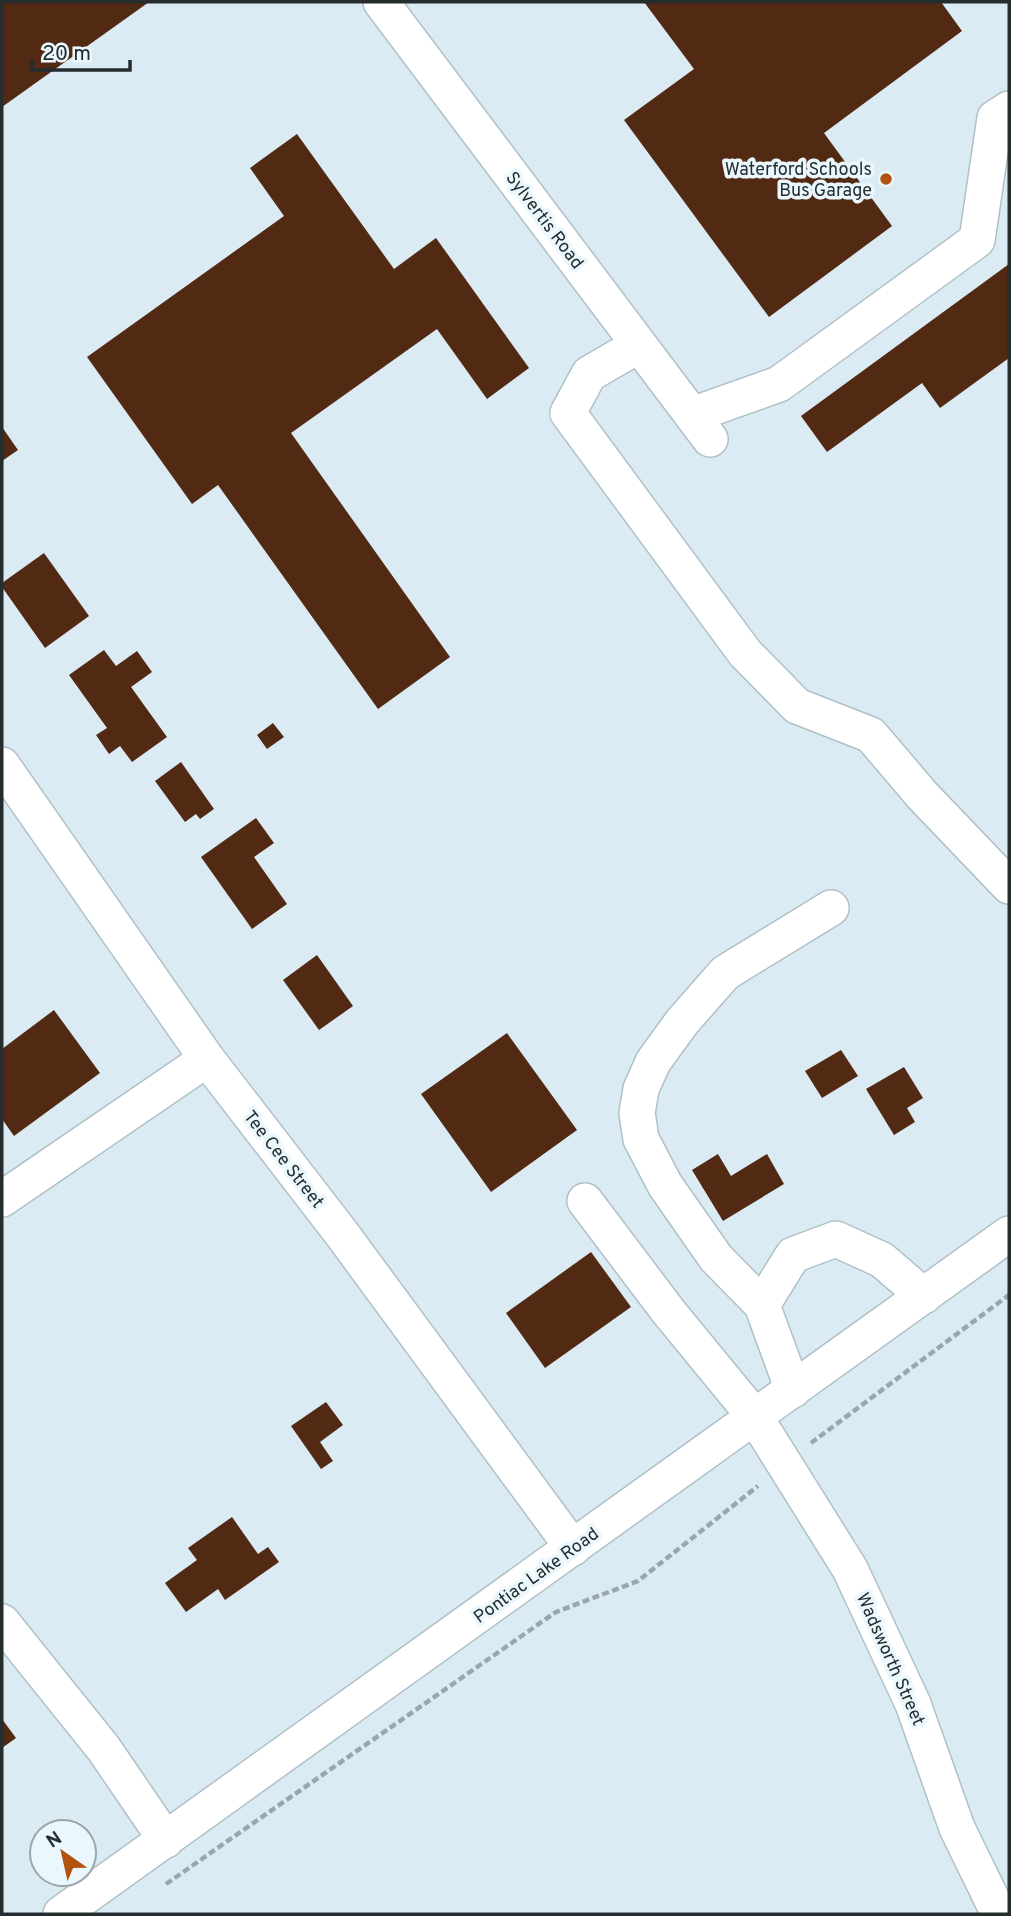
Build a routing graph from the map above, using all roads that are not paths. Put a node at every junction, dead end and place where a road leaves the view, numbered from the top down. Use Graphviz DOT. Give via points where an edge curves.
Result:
graph roads {
  1 [pos="381,2"];
  2 [pos="1009,109"];
  3 [pos="639,345"];
  4 [pos="2,765"];
  5 [pos="1009,886"];
  6 [pos="831,908"];
  7 [pos="207,1059"];
  8 [pos="2,1199"];
  9 [pos="585,1201"];
  10 [pos="1009,1234"];
  11 [pos="924,1296"];
  12 [pos="762,1305"];
  13 [pos="793,1390"];
  14 [pos="755,1417"];
  15 [pos="573,1548"];
  16 [pos="2,1622"];
  17 [pos="166,1840"];
  18 [pos="61,1914"];
  19 [pos="999,1914"];
  1 -- 3 [label="street, Sylvertis Road"];
  2 -- 3 [label="street, Sylvertis Road" via="995,118 977,240 779,384 701,427"];
  3 -- 5 [label="street" via="589,374 568,413 745,653 797,706 872,736"];
  4 -- 7 [label="street, Tee Cee Street"];
  6 -- 12 [label="street" via="725,973 653,1062 639,1101 641,1139 665,1185 716,1258"];
  7 -- 8 [label="street"];
  7 -- 15 [label="street, Tee Cee Street"];
  9 -- 14 [label="street, Wadsworth Street"];
  10 -- 11 [label="street, Pontiac Lake Road"];
  11 -- 12 [label="street" via="883,1260 836,1239 793,1255"];
  11 -- 13 [label="street, Pontiac Lake Road"];
  12 -- 13 [label="street"];
  13 -- 14 [label="street, Pontiac Lake Road"];
  14 -- 15 [label="street, Pontiac Lake Road"];
  14 -- 19 [label="street, Wadsworth Street" via="850,1569 913,1704 957,1828"];
  15 -- 17 [label="street, Pontiac Lake Road"];
  16 -- 17 [label="street" via="104,1749"];
  17 -- 18 [label="street, Pontiac Lake Road"];
}
